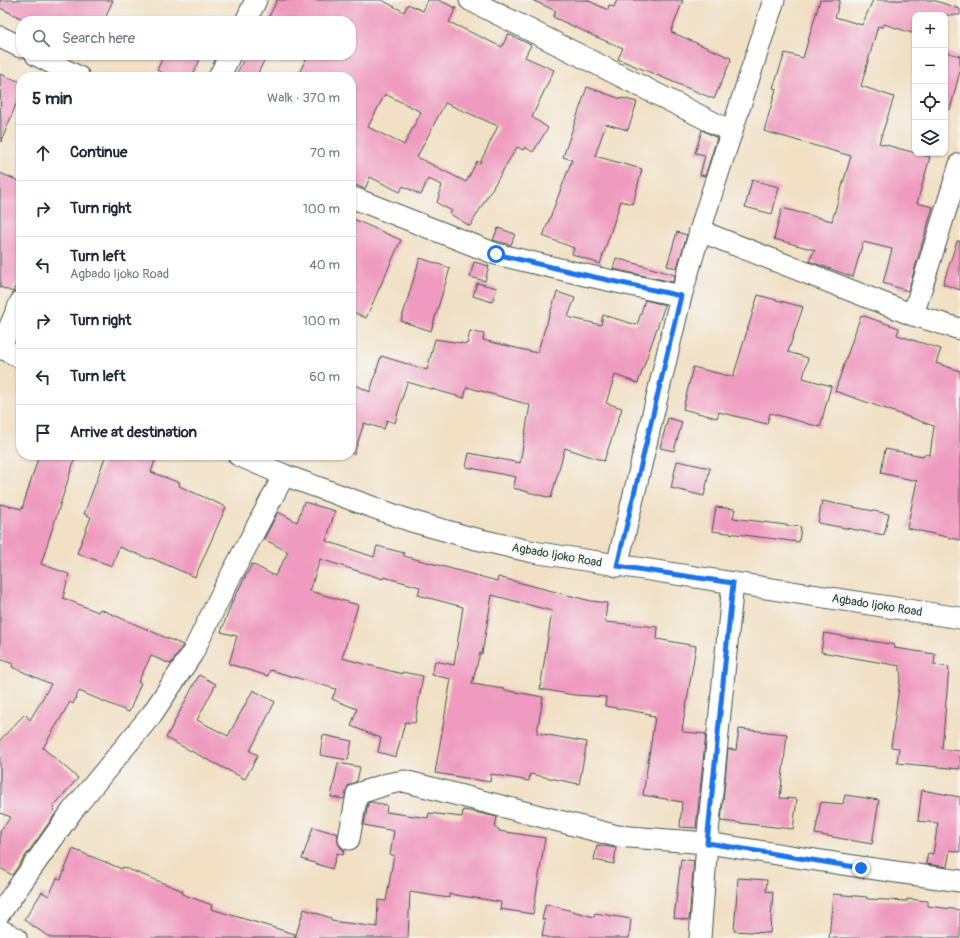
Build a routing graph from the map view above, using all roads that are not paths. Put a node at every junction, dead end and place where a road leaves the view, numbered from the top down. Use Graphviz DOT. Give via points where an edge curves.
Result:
graph roads {
  1 [pos="256,0"];
  2 [pos="470,0"];
  3 [pos="774,0"];
  4 [pos="248,16"];
  5 [pos="0,37"];
  6 [pos="16,45"];
  7 [pos="46,60"];
  8 [pos="228,60"];
  9 [pos="69,72"];
  10 [pos="222,72"];
  11 [pos="732,132"];
  12 [pos="960,164"];
  13 [pos="356,199"];
  14 [pos="700,231"];
  15 [pos="681,296"];
  16 [pos="16,312"];
  17 [pos="913,315"];
  18 [pos="960,329"];
  19 [pos="0,348"];
  20 [pos="16,356"];
  21 [pos="250,460"];
  22 [pos="284,475"];
  23 [pos="617,566"];
  24 [pos="733,583"];
  25 [pos="960,618"];
  26 [pos="349,839"];
  27 [pos="707,843"];
  28 [pos="960,881"];
  29 [pos="0,913"];
  30 [pos="0,930"];
  31 [pos="16,938"];
  32 [pos="700,938"];
  1 -- 4 [label="street"];
  2 -- 11 [label="street"];
  3 -- 11 [label="street"];
  5 -- 6 [label="street"];
  7 -- 9 [label="street"];
  8 -- 10 [label="street"];
  11 -- 14 [label="street"];
  12 -- 17 [label="street"];
  13 -- 15 [label="street" via="496,254"];
  14 -- 15 [label="street"];
  14 -- 17 [label="street"];
  15 -- 23 [label="street"];
  16 -- 19 [label="street"];
  17 -- 18 [label="street"];
  19 -- 20 [label="street"];
  21 -- 22 [label="street, Agbado Ijoko Road"];
  22 -- 23 [label="street, Agbado Ijoko Road" via="411,521 472,538 533,552"];
  22 -- 29 [label="street" via="192,654 152,714 72,811"];
  23 -- 24 [label="street, Agbado Ijoko Road"];
  24 -- 25 [label="street, Agbado Ijoko Road"];
  24 -- 27 [label="street"];
  26 -- 27 [label="street" via="357,794 404,781 617,836"];
  27 -- 28 [label="street"];
  27 -- 32 [label="street"];
  30 -- 31 [label="street"];
}
